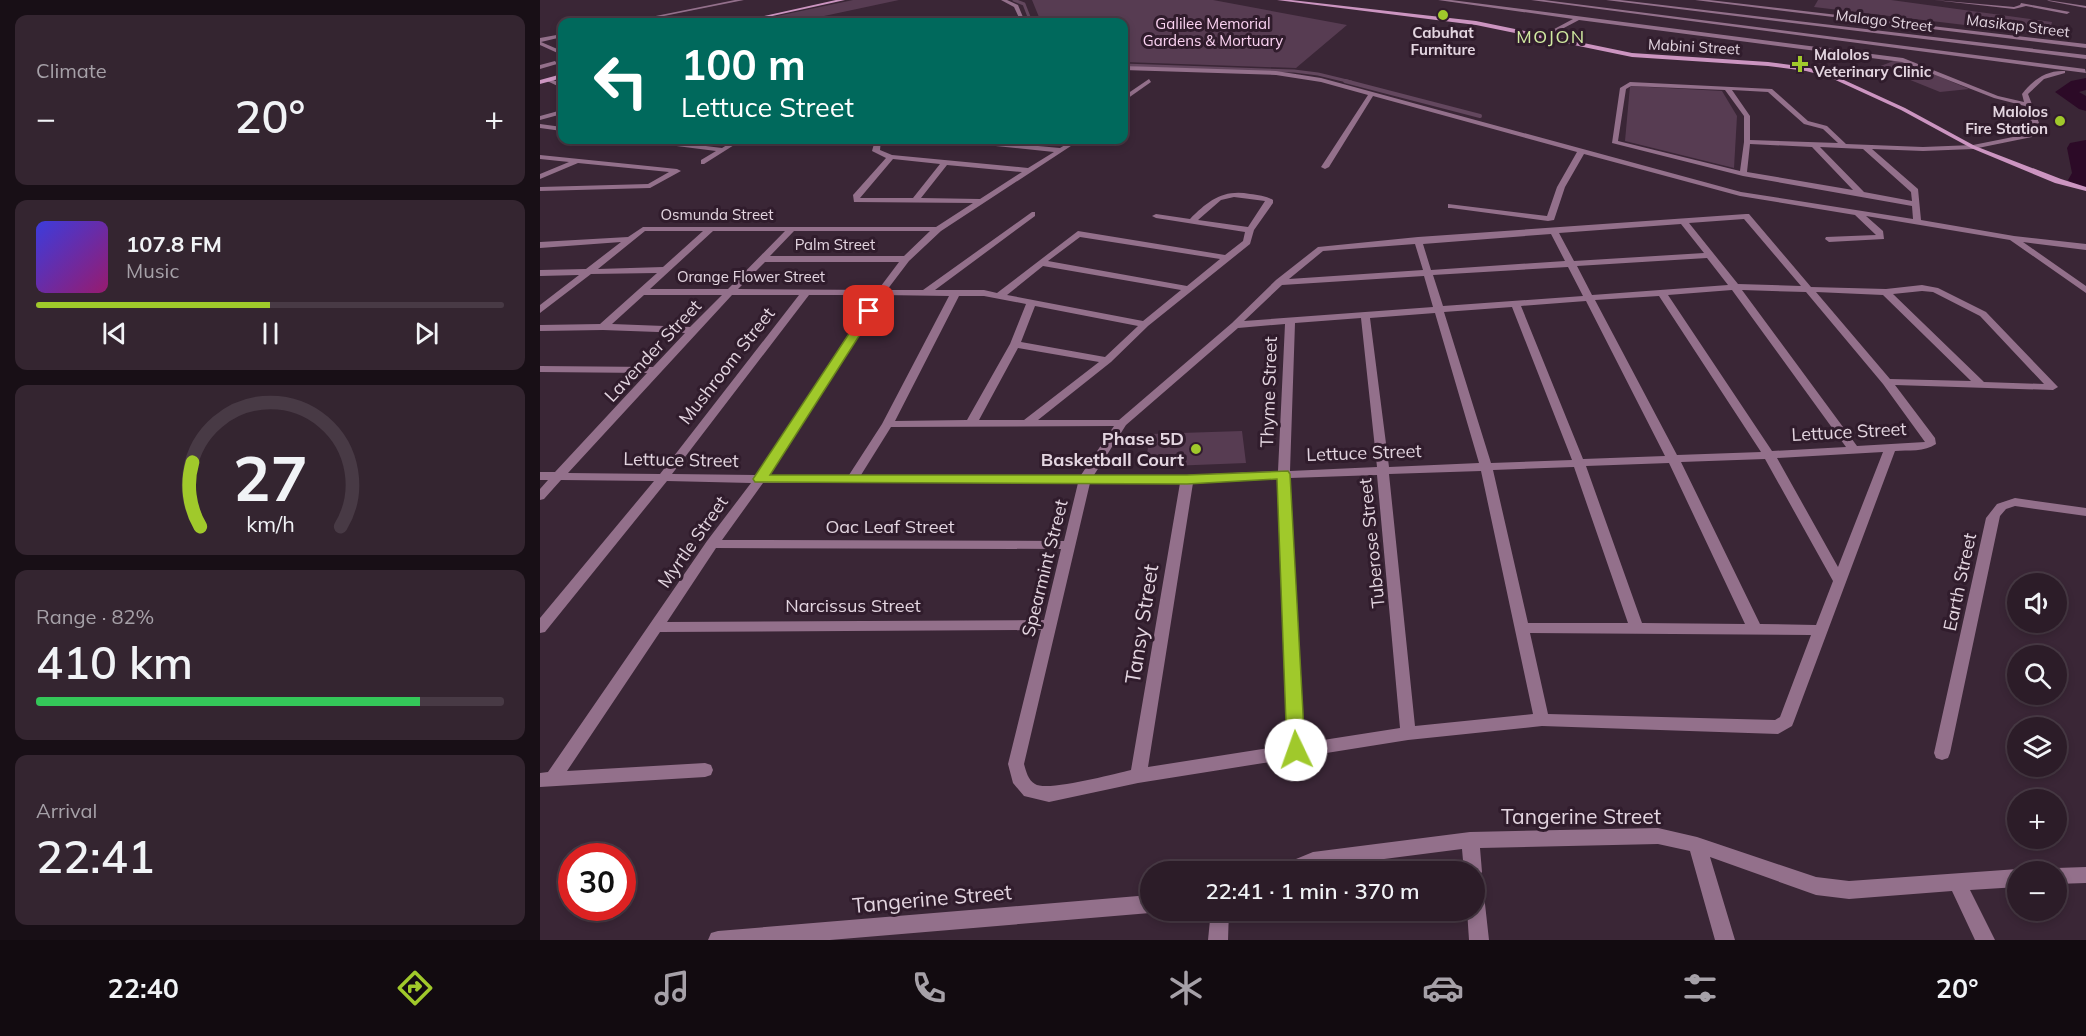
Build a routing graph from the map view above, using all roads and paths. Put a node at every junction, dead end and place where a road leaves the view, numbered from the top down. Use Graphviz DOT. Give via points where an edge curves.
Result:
graph roads {
  1 [pos="742,0"];
  2 [pos="843,0"];
  3 [pos="1003,0"];
  4 [pos="1279,0"];
  5 [pos="1440,0"];
  6 [pos="1533,0"];
  7 [pos="1603,0"];
  8 [pos="1608,0"];
  9 [pos="1697,0"];
  10 [pos="1792,0"];
  11 [pos="1936,0"];
  12 [pos="1999,0"];
  13 [pos="2049,0"];
  14 [pos="1805,2"];
  15 [pos="2026,5"];
  16 [pos="2077,5"];
  17 [pos="2086,7"];
  18 [pos="1592,8"];
  19 [pos="2067,12"];
  20 [pos="650,18"];
  21 [pos="759,18"];
  22 [pos="1021,18"];
  23 [pos="1577,19"];
  24 [pos="2055,20"];
  25 [pos="1545,36"];
  26 [pos="558,37"];
  27 [pos="540,42"];
  28 [pos="2086,46"];
  29 [pos="558,51"];
  30 [pos="2086,57"];
  31 [pos="555,63"];
  32 [pos="540,67"];
  33 [pos="1128,68"];
  34 [pos="2086,71"];
  35 [pos="558,77"];
  36 [pos="549,80"];
  37 [pos="1149,81"];
  38 [pos="540,82"];
  39 [pos="558,84"];
  40 [pos="1727,88"];
  41 [pos="1372,93"];
  42 [pos="1128,96"];
  43 [pos="2026,104"];
  44 [pos="558,113"];
  45 [pos="540,118"];
  46 [pos="540,126"];
  47 [pos="558,128"];
  48 [pos="1614,142"];
  49 [pos="1747,142"];
  50 [pos="690,144"];
  51 [pos="732,144"];
  52 [pos="877,144"];
  53 [pos="997,144"];
  54 [pos="1070,144"];
  55 [pos="1815,146"];
  56 [pos="1845,147"];
  57 [pos="1865,147"];
  58 [pos="1973,147"];
  59 [pos="722,150"];
  60 [pos="1059,150"];
  61 [pos="1582,150"];
  62 [pos="1603,156"];
  63 [pos="540,157"];
  64 [pos="891,157"];
  65 [pos="578,161"];
  66 [pos="704,162"];
  67 [pos="944,163"];
  68 [pos="1325,167"];
  69 [pos="1027,170"];
  70 [pos="1743,174"];
  71 [pos="540,177"];
  72 [pos="540,189"];
  73 [pos="2086,189"];
  74 [pos="1861,194"];
  75 [pos="915,201"];
  76 [pos="980,201"];
  77 [pos="1916,204"];
  78 [pos="1451,206"];
  79 [pos="1858,213"];
  80 [pos="1032,214"];
  81 [pos="1156,216"];
  82 [pos="1192,221"];
  83 [pos="1684,222"];
  84 [pos="1917,222"];
  85 [pos="712,228"];
  86 [pos="792,229"];
  87 [pos="938,229"];
  88 [pos="1250,230"];
  89 [pos="1554,231"];
  90 [pos="2013,238"];
  91 [pos="630,239"];
  92 [pos="1829,239"];
  93 [pos="1418,240"];
  94 [pos="540,245"];
  95 [pos="2086,247"];
  96 [pos="1709,255"];
  97 [pos="1227,258"];
  98 [pos="763,259"];
  99 [pos="906,259"];
  100 [pos="1042,263"];
  101 [pos="1572,263"];
  102 [pos="592,270"];
  103 [pos="665,270"];
  104 [pos="1427,272"];
  105 [pos="540,273"];
  106 [pos="1279,282"];
  107 [pos="1735,287"];
  108 [pos="1189,289"];
  109 [pos="1810,290"];
  110 [pos="2086,290"];
  111 [pos="1886,291"];
  112 [pos="642,292"];
  113 [pos="881,292"];
  114 [pos="926,292"];
  115 [pos="956,292"];
  116 [pos="1661,292"];
  117 [pos="731,293"];
  118 [pos="806,293"];
  119 [pos="999,296"];
  120 [pos="1590,297"];
  121 [pos="1032,302"];
  122 [pos="1515,303"];
  123 [pos="540,310"];
  124 [pos="1438,310"];
  125 [pos="1365,315"];
  126 [pos="1290,322"];
  127 [pos="1145,324"];
  128 [pos="1235,325"];
  129 [pos="603,327"];
  130 [pos="540,328"];
  131 [pos="693,330"];
  132 [pos="1014,344"];
  133 [pos="1107,360"];
  134 [pos="540,369"];
  135 [pos="656,370"];
  136 [pos="1887,382"];
  137 [pos="1980,384"];
  138 [pos="1122,423"];
  139 [pos="888,424"];
  140 [pos="971,424"];
  141 [pos="1026,424"];
  142 [pos="1890,448"];
  143 [pos="1854,450"];
  144 [pos="1769,455"];
  145 [pos="1673,459"];
  146 [pos="1579,463"];
  147 [pos="1486,466"];
  148 [pos="1383,470"];
  149 [pos="1284,474"];
  150 [pos="540,476"];
  151 [pos="560,476"];
  152 [pos="663,478"];
  153 [pos="853,478"];
  154 [pos="760,479"];
  155 [pos="1085,479"];
  156 [pos="1187,479"];
  157 [pos="540,496"];
  158 [pos="2086,512"];
  159 [pos="712,544"];
  160 [pos="1068,546"];
  161 [pos="1840,582"];
  162 [pos="1049,625"];
  163 [pos="658,627"];
  164 [pos="540,628"];
  165 [pos="1522,628"];
  166 [pos="1755,629"];
  167 [pos="1637,630"];
  168 [pos="1820,630"];
  169 [pos="1542,720"];
  170 [pos="1408,733"];
  171 [pos="1296,750"];
  172 [pos="1942,753"];
  173 [pos="705,770"];
  174 [pos="1138,776"];
  175 [pos="546,780"];
  176 [pos="1470,840"];
  177 [pos="1697,845"];
  178 [pos="1311,861"];
  179 [pos="1472,861"];
  180 [pos="2086,875"];
  181 [pos="2067,876"];
  182 [pos="2007,879"];
  183 [pos="1956,881"];
  184 [pos="1140,905"];
  185 [pos="1219,921"];
  186 [pos="1477,921"];
  187 [pos="718,940"];
  188 [pos="1218,940"];
  189 [pos="1479,940"];
  190 [pos="1725,940"];
  191 [pos="1985,940"];
  1 -- 20 [label="street"];
  2 -- 21 [label="main road"];
  3 -- 22 [label="street" via="1016,6"];
  4 -- 25 [label="main road, Mabini Street" via="1476,23"];
  5 -- 23 [label="street"];
  6 -- 18 [label="street"];
  7 -- 18 [label="street"];
  8 -- 30 [label="street, Malago Street"];
  9 -- 28 [label="street, Masikap Street"];
  10 -- 14 [label="street"];
  11 -- 15 [label="street" via="2016,8"];
  12 -- 15 [label="street"];
  13 -- 16 [label="street"];
  15 -- 19 [label="street"];
  16 -- 17 [label="street"];
  16 -- 19 [label="street"];
  18 -- 23 [label="street"];
  18 -- 34 [label="street"];
  19 -- 24 [label="street"];
  23 -- 25 [label="street"];
  23 -- 43 [label="street" via="1903,60 1996,97"];
  25 -- 58 [label="main road, Mabini Street" via="1632,55 1768,64 1823,73 1903,109"];
  26 -- 27 [label="street"];
  27 -- 29 [label="street"];
  31 -- 32 [label="street"];
  33 -- 41 [label="street" via="1275,73"];
  34 -- 43 [label="street" via="2057,72 2034,81 2025,93"];
  35 -- 36 [label="main road"];
  36 -- 38 [label="main road"];
  36 -- 39 [label="street"];
  37 -- 42 [label="street"];
  40 -- 48 [label="street" via="1624,86"];
  40 -- 49 [label="street" via="1747,116"];
  40 -- 56 [label="street" via="1773,91 1806,123 1825,127"];
  41 -- 61 [label="street"];
  41 -- 68 [label="street"];
  43 -- 58 [label="street" via="2037,132"];
  44 -- 45 [label="street"];
  46 -- 47 [label="street"];
  48 -- 62 [label="street"];
  48 -- 70 [label="street"];
  49 -- 55 [label="street"];
  49 -- 70 [label="street"];
  50 -- 59 [label="street"];
  51 -- 59 [label="street"];
  52 -- 64 [label="street" via="876,151"];
  53 -- 60 [label="street"];
  54 -- 60 [label="street, Myrtle Street"];
  55 -- 56 [label="street"];
  55 -- 74 [label="street"];
  56 -- 57 [label="street"];
  57 -- 58 [label="street"];
  57 -- 77 [label="street" via="1915,190"];
  58 -- 73 [label="main road, Mabini Street"];
  59 -- 66 [label="street"];
  60 -- 69 [label="street, Myrtle Street"];
  61 -- 62 [label="street"];
  61 -- 78 [label="street" via="1551,218"];
  62 -- 79 [label="street" via="1740,194"];
  63 -- 65 [label="street"];
  64 -- 67 [label="street"];
  64 -- 75 [label="street" via="856,200"];
  65 -- 71 [label="street"];
  65 -- 72 [label="street" via="677,171 650,186"];
  67 -- 69 [label="street"];
  67 -- 75 [label="street"];
  69 -- 76 [label="street, Myrtle Street"];
  70 -- 74 [label="street"];
  74 -- 77 [label="street"];
  75 -- 76 [label="street"];
  76 -- 87 [label="street, Myrtle Street"];
  77 -- 84 [label="street"];
  79 -- 84 [label="street"];
  79 -- 92 [label="street" via="1881,237"];
  80 -- 114 [label="street"];
  81 -- 82 [label="street"];
  82 -- 88 [label="street"];
  82 -- 88 [label="street" via="1222,195 1269,200"];
  83 -- 89 [label="street"];
  83 -- 96 [label="street"];
  83 -- 109 [label="street" via="1746,216"];
  84 -- 90 [label="street"];
  85 -- 86 [label="street, Osmunda Street"];
  85 -- 91 [label="street, Osmunda Street" via="643,229"];
  85 -- 103 [label="street"];
  86 -- 87 [label="street, Osmunda Street"];
  86 -- 98 [label="street, Lavender Street"];
  87 -- 99 [label="street, Myrtle Street"];
  88 -- 97 [label="street" via="1247,242"];
  89 -- 93 [label="street"];
  89 -- 101 [label="street"];
  90 -- 95 [label="street"];
  90 -- 110 [label="street"];
  91 -- 94 [label="street"];
  91 -- 102 [label="street"];
  93 -- 104 [label="street"];
  93 -- 106 [label="street, Spearmint Street" via="1321,249"];
  96 -- 101 [label="street"];
  96 -- 107 [label="street"];
  97 -- 100 [label="street" via="1078,234"];
  97 -- 108 [label="street"];
  98 -- 99 [label="street, Palm Street"];
  98 -- 117 [label="street, Lavender Street"];
  99 -- 113 [label="street, Myrtle Street"];
  100 -- 108 [label="street"];
  100 -- 119 [label="street"];
  101 -- 104 [label="street"];
  101 -- 120 [label="street"];
  102 -- 103 [label="street"];
  102 -- 105 [label="street"];
  102 -- 123 [label="street"];
  103 -- 112 [label="street"];
  104 -- 106 [label="street"];
  104 -- 124 [label="street"];
  106 -- 128 [label="street, Spearmint Street"];
  107 -- 109 [label="street"];
  107 -- 116 [label="street"];
  107 -- 143 [label="street"];
  108 -- 127 [label="street"];
  109 -- 111 [label="street"];
  109 -- 136 [label="street"];
  111 -- 137 [label="street"];
  111 -- 137 [label="street" via="1931,289 1983,314 2053,387"];
  112 -- 117 [label="street, Orange Flower Street"];
  112 -- 129 [label="street"];
  113 -- 114 [label="street, Orange Flower Street"];
  113 -- 118 [label="street, Orange Flower Street"];
  113 -- 154 [label="street, Myrtle Street"];
  114 -- 115 [label="street, Orange Flower Street"];
  115 -- 119 [label="street, Orange Flower Street"];
  115 -- 139 [label="street"];
  116 -- 120 [label="street"];
  116 -- 144 [label="street"];
  117 -- 118 [label="street, Orange Flower Street"];
  117 -- 131 [label="street, Lavender Street"];
  118 -- 152 [label="street, Mushroom Street"];
  119 -- 121 [label="street, Orange Flower Street"];
  120 -- 122 [label="street"];
  120 -- 145 [label="street"];
  121 -- 127 [label="street, Orange Flower Street"];
  121 -- 132 [label="street"];
  122 -- 124 [label="street"];
  122 -- 146 [label="street"];
  124 -- 125 [label="street"];
  124 -- 147 [label="street"];
  125 -- 126 [label="street"];
  125 -- 148 [label="street, Tuberose Street"];
  126 -- 128 [label="street"];
  126 -- 149 [label="street, Thyme Street"];
  127 -- 133 [label="street"];
  128 -- 138 [label="street, Spearmint Street"];
  129 -- 130 [label="street"];
  129 -- 131 [label="street"];
  131 -- 135 [label="street, Lavender Street"];
  132 -- 133 [label="street"];
  132 -- 140 [label="street"];
  133 -- 141 [label="street"];
  134 -- 135 [label="street"];
  135 -- 151 [label="street, Lavender Street"];
  136 -- 137 [label="street"];
  136 -- 142 [label="street, Lettuce Street" via="1930,438 1930,444 1924,446"];
  138 -- 141 [label="street"];
  138 -- 155 [label="street, Spearmint Street"];
  139 -- 140 [label="street"];
  139 -- 153 [label="street"];
  140 -- 141 [label="street"];
  142 -- 143 [label="street, Lettuce Street"];
  142 -- 161 [label="street"];
  143 -- 144 [label="street, Lettuce Street"];
  144 -- 145 [label="street, Lettuce Street"];
  144 -- 161 [label="street"];
  145 -- 146 [label="street, Lettuce Street"];
  145 -- 166 [label="street"];
  146 -- 147 [label="street, Lettuce Street"];
  146 -- 167 [label="street"];
  147 -- 148 [label="street, Lettuce Street"];
  147 -- 165 [label="street"];
  148 -- 149 [label="street, Lettuce Street"];
  148 -- 170 [label="street, Tuberose Street"];
  149 -- 156 [label="street, Lettuce Street"];
  149 -- 171 [label="street, Thyme Street"];
  150 -- 151 [label="street, Lettuce Street"];
  151 -- 152 [label="street, Lettuce Street"];
  151 -- 157 [label="street, Lavender Street"];
  152 -- 154 [label="street, Lettuce Street"];
  152 -- 164 [label="street, Mushroom Street"];
  153 -- 154 [label="street, Lettuce Street"];
  153 -- 155 [label="street, Lettuce Street"];
  154 -- 159 [label="street, Myrtle Street"];
  155 -- 156 [label="street, Lettuce Street"];
  155 -- 160 [label="street, Spearmint Street"];
  156 -- 174 [label="street, Tansy Street"];
  158 -- 172 [label="street, Earth Street" via="2015,502 2004,504 1992,518"];
  159 -- 160 [label="street, Oac Leaf Street"];
  159 -- 163 [label="street, Myrtle Street"];
  160 -- 162 [label="street, Spearmint Street"];
  161 -- 168 [label="street"];
  162 -- 163 [label="street, Narcissus Street"];
  162 -- 174 [label="street, Spearmint Street" via="1016,764 1019,778 1029,791 1049,795"];
  163 -- 175 [label="street, Myrtle Street"];
  165 -- 167 [label="street"];
  165 -- 169 [label="street"];
  166 -- 167 [label="street"];
  166 -- 168 [label="street"];
  168 -- 169 [label="street" via="1786,721 1778,727"];
  169 -- 170 [label="street"];
  170 -- 171 [label="street"];
  171 -- 174 [label="street"];
  173 -- 175 [label="street"];
  176 -- 177 [label="street, Tangerine Street" via="1658,836"];
  176 -- 178 [label="street, Tangerine Street"];
  176 -- 179 [label="street"];
  177 -- 183 [label="street, Tangerine Street" via="1816,886 1849,890"];
  177 -- 190 [label="street"];
  180 -- 181 [label="street"];
  182 -- 183 [label="street, Tangerine Street"];
  183 -- 191 [label="street"];
  184 -- 187 [label="street, Tangerine Street"];
  185 -- 188 [label="street"];
  186 -- 189 [label="street"];
}
